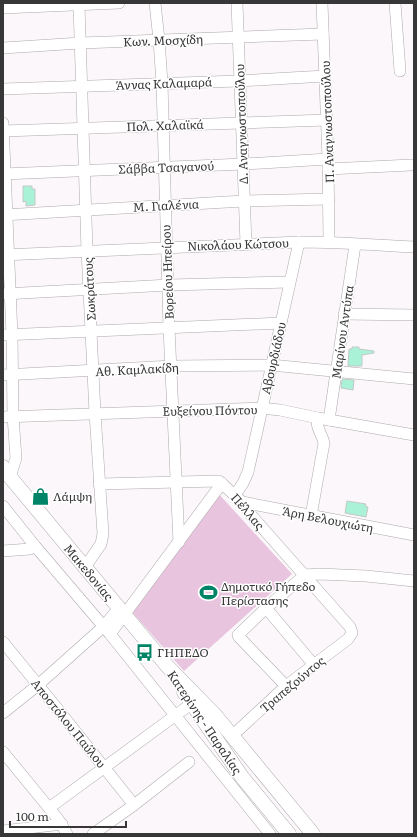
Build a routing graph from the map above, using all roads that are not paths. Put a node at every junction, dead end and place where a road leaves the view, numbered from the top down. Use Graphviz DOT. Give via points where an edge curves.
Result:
graph roads {
  1 [pos="119,3"];
  2 [pos="155,3"];
  3 [pos="237,3"];
  4 [pos="322,3"];
  5 [pos="395,3"];
  6 [pos="79,5"];
  7 [pos="3,8"];
  8 [pos="323,34"];
  9 [pos="238,37"];
  10 [pos="159,40"];
  11 [pos="81,43"];
  12 [pos="3,48"];
  13 [pos="400,71"];
  14 [pos="325,76"];
  15 [pos="239,81"];
  16 [pos="162,83"];
  17 [pos="82,86"];
  18 [pos="3,89"];
  19 [pos="327,120"];
  20 [pos="3,123"];
  21 [pos="241,123"];
  22 [pos="163,125"];
  23 [pos="84,128"];
  24 [pos="3,131"];
  25 [pos="244,164"];
  26 [pos="328,164"];
  27 [pos="411,165"];
  28 [pos="164,167"];
  29 [pos="85,170"];
  30 [pos="4,174"];
  31 [pos="329,199"];
  32 [pos="244,201"];
  33 [pos="165,206"];
  34 [pos="86,210"];
  35 [pos="5,215"];
  36 [pos="299,242"];
  37 [pos="329,242"];
  38 [pos="246,244"];
  39 [pos="355,245"];
  40 [pos="167,247"];
  41 [pos="414,247"];
  42 [pos="87,250"];
  43 [pos="5,255"];
  44 [pos="289,282"];
  45 [pos="169,285"];
  46 [pos="89,289"];
  47 [pos="6,294"];
  48 [pos="344,314"];
  49 [pos="414,315"];
  50 [pos="281,323"];
  51 [pos="169,328"];
  52 [pos="92,331"];
  53 [pos="7,335"];
  54 [pos="271,365"];
  55 [pos="172,366"];
  56 [pos="93,371"];
  57 [pos="336,371"];
  58 [pos="8,375"];
  59 [pos="414,379"];
  60 [pos="261,408"];
  61 [pos="174,410"];
  62 [pos="95,413"];
  63 [pos="8,416"];
  64 [pos="323,419"];
  65 [pos="414,435"];
  66 [pos="5,472"];
  67 [pos="176,481"];
  68 [pos="100,484"];
  69 [pos="222,484"];
  70 [pos="238,498"];
  71 [pos="3,506"];
  72 [pos="311,516"];
  73 [pos="414,535"];
  74 [pos="179,542"];
  75 [pos="35,546"];
  76 [pos="3,550"];
  77 [pos="84,567"];
  78 [pos="305,575"];
  79 [pos="414,581"];
  80 [pos="266,608"];
  81 [pos="121,611"];
  82 [pos="106,630"];
  83 [pos="352,633"];
  84 [pos="3,642"];
  85 [pos="314,665"];
  86 [pos="168,667"];
  87 [pos="38,685"];
  88 [pos="286,686"];
  89 [pos="191,704"];
  90 [pos="3,713"];
  91 [pos="175,716"];
  92 [pos="232,736"];
  93 [pos="3,752"];
  94 [pos="189,762"];
  95 [pos="105,767"];
  96 [pos="134,805"];
  97 [pos="49,808"];
  98 [pos="64,829"];
  99 [pos="3,831"];
  100 [pos="93,834"];
  101 [pos="270,834"];
  102 [pos="289,834"];
  103 [pos="313,834"];
  1 -- 6 [label="street"];
  2 -- 10 [label="street, Βορείου Ηπείρου"];
  3 -- 9 [label="street, Δ. Αναγνωστοπούλου"];
  4 -- 8 [label="street, Π. Αναγνωστοπούλου"];
  5 -- 13 [label="street"];
  6 -- 7 [label="street"];
  6 -- 11 [label="street, Σωκράτους"];
  8 -- 9 [label="street, Κων. Μοσχίδη"];
  8 -- 14 [label="street, Π. Αναγνωστοπούλου"];
  9 -- 10 [label="street, Κων. Μοσχίδη"];
  9 -- 15 [label="street, Δ. Αναγνωστοπούλου"];
  10 -- 11 [label="street, Κων. Μοσχίδη"];
  10 -- 16 [label="street, Βορείου Ηπείρου"];
  11 -- 12 [label="street, Κων. Μοσχίδη"];
  11 -- 17 [label="street, Σωκράτους"];
  14 -- 15 [label="street, Άννας Καλαμαρά"];
  14 -- 19 [label="street, Π. Αναγνωστοπούλου"];
  15 -- 16 [label="street, Άννας Καλαμαρά"];
  15 -- 21 [label="street, Δ. Αναγνωστοπούλου"];
  16 -- 17 [label="street, Άννας Καλαμαρά"];
  16 -- 22 [label="street, Βορείου Ηπείρου"];
  17 -- 18 [label="street, Άννας Καλαμαρά"];
  17 -- 23 [label="street, Σωκράτους"];
  19 -- 21 [label="street, Πολ. Χαλαϊκά"];
  19 -- 26 [label="street, Π. Αναγνωστοπούλου"];
  20 -- 24 [label="street"];
  21 -- 22 [label="street, Πολ. Χαλαϊκά"];
  21 -- 25 [label="street, Δ. Αναγνωστοπούλου"];
  22 -- 23 [label="street, Πολ. Χαλαϊκά"];
  22 -- 28 [label="street, Βορείου Ηπείρου"];
  23 -- 24 [label="street, Πολ. Χαλαϊκά"];
  23 -- 29 [label="street, Σωκράτους"];
  24 -- 30 [label="street"];
  25 -- 26 [label="street, Σάββα Τσαγανού"];
  25 -- 28 [label="street, Σάββα Τσαγανού"];
  25 -- 32 [label="street, Δ. Αναγνωστοπούλου"];
  26 -- 27 [label="street, Σάββα Τσαγανού"];
  26 -- 31 [label="street, Π. Αναγνωστοπούλου"];
  28 -- 29 [label="street, Σάββα Τσαγανού"];
  28 -- 33 [label="street, Βορείου Ηπείρου"];
  29 -- 30 [label="street, Σάββα Τσαγανού"];
  29 -- 34 [label="street, Σωκράτους"];
  30 -- 35 [label="street"];
  31 -- 32 [label="street, Μ. Γιαλένια"];
  31 -- 37 [label="street, Π. Αναγνωστοπούλου"];
  32 -- 33 [label="street, Μ. Γιαλένια"];
  32 -- 38 [label="street, Δ. Αναγνωστοπούλου"];
  33 -- 34 [label="street, Μ. Γιαλένια"];
  33 -- 40 [label="street, Βορείου Ηπείρου"];
  34 -- 35 [label="street, Μ. Γιαλένια"];
  34 -- 42 [label="street, Σωκράτους"];
  35 -- 43 [label="street"];
  36 -- 37 [label="street, Νικολάου Κώτσου"];
  36 -- 38 [label="street, Νικολάου Κώτσου"];
  36 -- 44 [label="street, Αβουρδιάδου"];
  37 -- 39 [label="street, Νικολάου Κώτσου"];
  38 -- 40 [label="street, Νικολάου Κώτσου"];
  39 -- 41 [label="street, Νικολάου Κώτσου"];
  39 -- 48 [label="street, Μαρίνου Αντύπα"];
  40 -- 42 [label="street, Νικολάου Κώτσου"];
  40 -- 45 [label="street, Βορείου Ηπείρου"];
  42 -- 43 [label="street, Νικολάου Κώτσου"];
  42 -- 46 [label="street, Σωκράτους"];
  43 -- 47 [label="street"];
  44 -- 45 [label="street"];
  44 -- 50 [label="street, Αβουρδιάδου"];
  45 -- 46 [label="street"];
  45 -- 51 [label="street, Βορείου Ηπείρου"];
  46 -- 47 [label="street"];
  46 -- 52 [label="street, Σωκράτους"];
  47 -- 53 [label="street"];
  48 -- 49 [label="street"];
  48 -- 57 [label="street, Μαρίνου Αντύπα"];
  50 -- 51 [label="street"];
  50 -- 54 [label="street, Αβουρδιάδου"];
  51 -- 52 [label="street"];
  51 -- 55 [label="street, Βορείου Ηπείρου"];
  52 -- 53 [label="street"];
  52 -- 56 [label="street, Σωκράτους"];
  53 -- 58 [label="street"];
  54 -- 55 [label="street, Αθ. Καμλακίδη"];
  54 -- 57 [label="street, Αθ. Καμλακίδη"];
  54 -- 60 [label="street, Αβουρδιάδου"];
  55 -- 56 [label="street, Αθ. Καμλακίδη"];
  55 -- 61 [label="street, Βορείου Ηπείρου"];
  56 -- 58 [label="street, Αθ. Καμλακίδη"];
  56 -- 62 [label="street, Σωκράτους"];
  57 -- 59 [label="street, Αθ. Καμλακίδη"];
  57 -- 64 [label="street, Μαρίνου Αντύπα"];
  58 -- 63 [label="street"];
  60 -- 61 [label="street, Ευξείνου Πόντου"];
  60 -- 64 [label="street, Ευξείνου Πόντου"];
  60 -- 70 [label="street, Αβουρδιάδου" via="248,472"];
  61 -- 62 [label="street, Ευξείνου Πόντου"];
  61 -- 67 [label="street, Βορείου Ηπείρου"];
  62 -- 63 [label="street, Ευξείνου Πόντου"];
  62 -- 68 [label="street, Σωκράτους"];
  63 -- 66 [label="street" via="16,458"];
  64 -- 65 [label="street, Ευξείνου Πόντου"];
  64 -- 72 [label="street, Μαρίνου Αντύπα" via="317,426 324,443"];
  66 -- 77 [label="main road, Μακεδονίας"];
  67 -- 68 [label="street, Πέλλας"];
  67 -- 69 [label="street, Πέλλας" via="215,481"];
  67 -- 74 [label="street, Βορείου Ηπείρου"];
  68 -- 77 [label="street, Σωκράτους" via="103,539"];
  69 -- 70 [label="street, Πέλλας"];
  69 -- 74 [label="street"];
  70 -- 72 [label="street, Άρη Βελουχιώτη"];
  70 -- 78 [label="street, Πέλλας"];
  71 -- 75 [label="street"];
  72 -- 73 [label="street, Άρη Βελουχιώτη"];
  74 -- 81 [label="street"];
  75 -- 76 [label="street" via="30,549"];
  75 -- 82 [label="street"];
  77 -- 81 [label="main road, Μακεδονίας"];
  78 -- 79 [label="street" via="366,576"];
  78 -- 80 [label="street"];
  78 -- 83 [label="street, Πέλλας" via="350,627"];
  80 -- 85 [label="street"];
  80 -- 88 [label="street" via="240,632 239,637"];
  81 -- 82 [label="street"];
  81 -- 86 [label="main road, Μακεδονίας"];
  82 -- 87 [label="street"];
  82 -- 91 [label="street"];
  83 -- 85 [label="street, Τραπεζούντος" via="348,639"];
  84 -- 87 [label="street, Αποστόλου Παύλου"];
  85 -- 88 [label="street, Τραπεζούντος"];
  86 -- 89 [label="main road, Κατερίνης - Παραλίας"];
  86 -- 92 [label="main road, Κατερίνης - Παραλίας"];
  87 -- 90 [label="street"];
  87 -- 95 [label="street, Αποστόλου Παύλου"];
  88 -- 92 [label="street, Τραπεζούντος"];
  89 -- 91 [label="street"];
  89 -- 102 [label="main road, Κατερίνης - Παραλίας" via="242,777"];
  91 -- 95 [label="street"];
  91 -- 101 [label="street"];
  92 -- 103 [label="main road, Κατερίνης - Παραλίας"];
  93 -- 97 [label="street"];
  94 -- 96 [label="street"];
  95 -- 96 [label="street, Αποστόλου Παύλου"];
  95 -- 97 [label="street"];
  96 -- 100 [label="street"];
  97 -- 98 [label="street"];
  98 -- 99 [label="street"];
}
